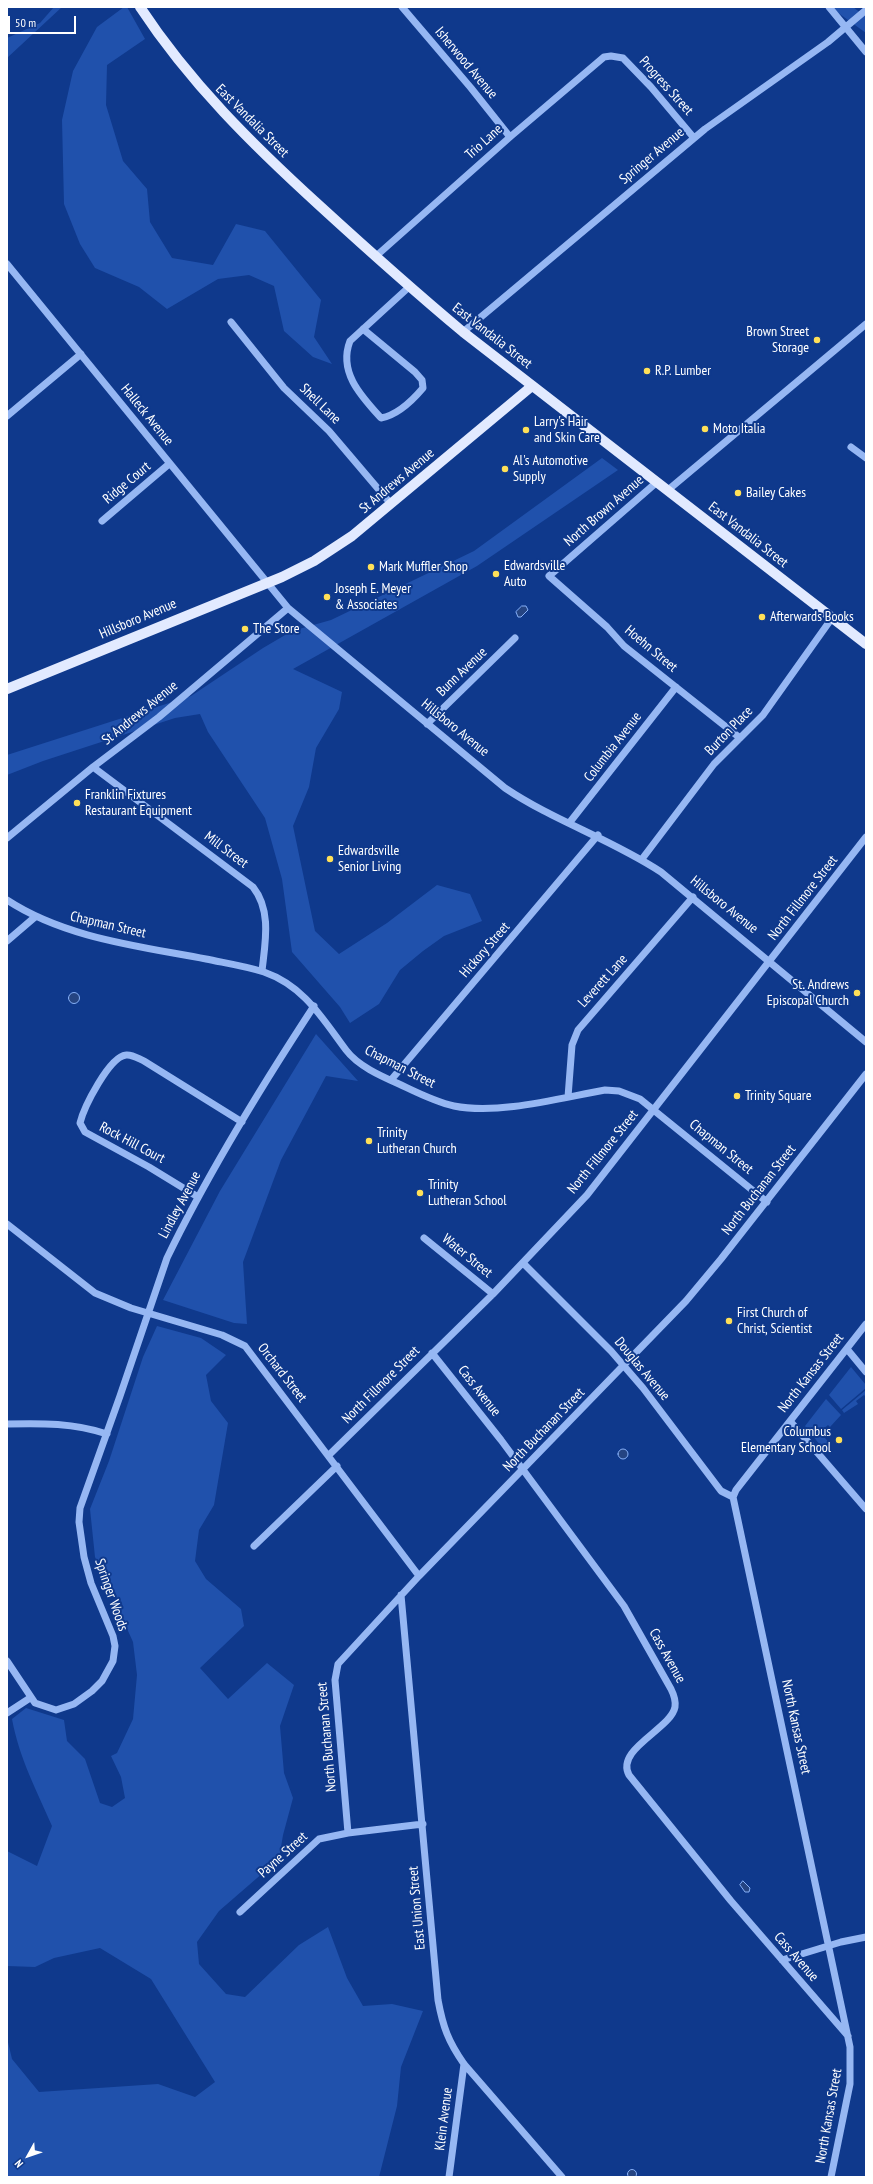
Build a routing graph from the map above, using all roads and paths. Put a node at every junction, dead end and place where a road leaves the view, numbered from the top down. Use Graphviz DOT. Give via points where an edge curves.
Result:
graph roads {
  1 [pos="140,7"];
  2 [pos="402,7"];
  3 [pos="829,7"];
  4 [pos="866,10"];
  5 [pos="846,28"];
  6 [pos="866,52"];
  7 [pos="615,56"];
  8 [pos="510,137"];
  9 [pos="694,138"];
  10 [pos="375,257"];
  11 [pos="7,264"];
  12 [pos="410,287"];
  13 [pos="231,322"];
  14 [pos="866,324"];
  15 [pos="363,329"];
  16 [pos="463,332"];
  17 [pos="81,354"];
  18 [pos="532,386"];
  19 [pos="7,416"];
  20 [pos="852,447"];
  21 [pos="866,458"];
  22 [pos="169,464"];
  23 [pos="657,482"];
  24 [pos="668,490"];
  25 [pos="391,504"];
  26 [pos="102,521"];
  27 [pos="549,576"];
  28 [pos="269,582"];
  29 [pos="288,608"];
  30 [pos="832,618"];
  31 [pos="515,638"];
  32 [pos="866,644"];
  33 [pos="676,687"];
  34 [pos="7,689"];
  35 [pos="427,724"];
  36 [pos="740,738"];
  37 [pos="93,767"];
  38 [pos="570,822"];
  39 [pos="598,836"];
  40 [pos="866,837"];
  41 [pos="7,838"];
  42 [pos="642,860"];
  43 [pos="693,897"];
  44 [pos="7,900"];
  45 [pos="36,917"];
  46 [pos="7,941"];
  47 [pos="770,961"];
  48 [pos="262,971"];
  49 [pos="314,1006"];
  50 [pos="866,1042"];
  51 [pos="866,1074"];
  52 [pos="391,1080"];
  53 [pos="568,1097"];
  54 [pos="654,1110"];
  55 [pos="242,1122"];
  56 [pos="198,1197"];
  57 [pos="767,1202"];
  58 [pos="7,1224"];
  59 [pos="424,1238"];
  60 [pos="523,1262"];
  61 [pos="493,1294"];
  62 [pos="148,1314"];
  63 [pos="866,1324"];
  64 [pos="847,1349"];
  65 [pos="432,1353"];
  66 [pos="624,1366"];
  67 [pos="866,1372"];
  68 [pos="790,1421"];
  69 [pos="7,1424"];
  70 [pos="107,1434"];
  71 [pos="328,1455"];
  72 [pos="337,1466"];
  73 [pos="523,1470"];
  74 [pos="734,1497"];
  75 [pos="866,1510"];
  76 [pos="254,1546"];
  77 [pos="419,1576"];
  78 [pos="401,1595"];
  79 [pos="7,1661"];
  80 [pos="30,1698"];
  81 [pos="7,1713"];
  82 [pos="423,1824"];
  83 [pos="348,1833"];
  84 [pos="240,1912"];
  85 [pos="866,1937"];
  86 [pos="830,1946"];
  87 [pos="782,1960"];
  88 [pos="849,2036"];
  89 [pos="464,2064"];
  90 [pos="449,2177"];
  91 [pos="562,2177"];
  92 [pos="831,2177"];
  1 -- 10 [label="main road, East Vandalia Street" via="175,58 234,125"];
  2 -- 8 [label="street, Isherwood Avenue"];
  3 -- 5 [label="street"];
  4 -- 5 [label="street, Springer Avenue"];
  5 -- 6 [label="street"];
  5 -- 9 [label="street, Springer Avenue"];
  7 -- 8 [label="street, Trio Lane" via="604,57"];
  7 -- 9 [label="street, Progress Street" via="623,58 651,87"];
  8 -- 10 [label="street, Trio Lane"];
  9 -- 16 [label="street, Springer Avenue"];
  10 -- 12 [label="main road, East Vandalia Street"];
  11 -- 17 [label="street, Halleck Avenue"];
  12 -- 15 [label="street"];
  12 -- 16 [label="main road, East Vandalia Street"];
  13 -- 25 [label="street, Shell Lane" via="284,388 329,431"];
  14 -- 24 [label="street"];
  15 -- 15 [label="street" via="350,341 346,351 351,380 360,396 381,418 390,417 416,397 423,388 422,380 416,372"];
  16 -- 18 [label="main road, East Vandalia Street"];
  17 -- 19 [label="street"];
  17 -- 22 [label="street, Halleck Avenue"];
  18 -- 23 [label="main road, East Vandalia Street"];
  18 -- 25 [label="main road, St Andrews Avenue"];
  20 -- 21 [label="street"];
  22 -- 26 [label="street, Ridge Court"];
  22 -- 28 [label="street, Halleck Avenue"];
  23 -- 24 [label="main road, East Vandalia Street"];
  23 -- 27 [label="street, North Brown Avenue"];
  24 -- 30 [label="main road, East Vandalia Street"];
  25 -- 28 [label="main road, St Andrews Avenue" via="352,536 314,561"];
  27 -- 33 [label="street, Hoehn Street" via="607,627 624,646"];
  28 -- 29 [label="street, Hillsboro Avenue"];
  28 -- 34 [label="main road, Hillsboro Avenue"];
  29 -- 35 [label="street, Hillsboro Avenue"];
  29 -- 37 [label="street, St Andrews Avenue" via="159,716"];
  30 -- 32 [label="main road, East Vandalia Street"];
  30 -- 36 [label="street, Burton Place" via="763,715"];
  31 -- 35 [label="street, Bunn Avenue"];
  33 -- 36 [label="street, Hoehn Street"];
  33 -- 38 [label="street, Columbia Avenue"];
  35 -- 38 [label="street, Hillsboro Avenue" via="505,788"];
  36 -- 42 [label="street, Burton Place" via="714,764"];
  37 -- 41 [label="street, St Andrews Avenue"];
  37 -- 48 [label="street, Mill Street" via="258,893 265,912"];
  38 -- 39 [label="street, Hillsboro Avenue"];
  39 -- 42 [label="street, Hillsboro Avenue"];
  39 -- 52 [label="street, Hickory Street"];
  40 -- 47 [label="street, North Fillmore Street"];
  42 -- 43 [label="street, Hillsboro Avenue"];
  43 -- 47 [label="street, Hillsboro Avenue"];
  43 -- 53 [label="street, Leverett Lane" via="578,1030 572,1045"];
  44 -- 45 [label="street, Chapman Street"];
  45 -- 46 [label="street"];
  45 -- 48 [label="street, Chapman Street" via="63,928 94,936"];
  47 -- 50 [label="street, Hillsboro Avenue"];
  47 -- 54 [label="street, North Fillmore Street"];
  48 -- 49 [label="street, Chapman Street" via="289,984"];
  49 -- 52 [label="street, Chapman Street" via="352,1056"];
  49 -- 55 [label="street, Lindley Avenue"];
  51 -- 57 [label="street, North Buchanan Street"];
  52 -- 53 [label="street, Chapman Street" via="441,1102 485,1110"];
  53 -- 54 [label="street, Chapman Street" via="605,1090 619,1091 640,1099"];
  54 -- 57 [label="street, Chapman Street"];
  54 -- 60 [label="street, North Fillmore Street" via="587,1195"];
  55 -- 56 [label="street, Lindley Avenue"];
  55 -- 56 [label="street, Rock Hill Court" via="144,1061 129,1055 114,1062 92,1096 80,1123 85,1132 166,1176"];
  56 -- 62 [label="street, Lindley Avenue" via="167,1258"];
  57 -- 66 [label="street, North Buchanan Street" via="686,1301"];
  58 -- 62 [label="street, Orchard Street" via="95,1293"];
  59 -- 61 [label="street, Water Street"];
  60 -- 61 [label="street, North Fillmore Street"];
  60 -- 66 [label="street, Douglas Avenue"];
  61 -- 65 [label="street, North Fillmore Street"];
  62 -- 70 [label="street, Lindley Avenue"];
  62 -- 71 [label="street, Orchard Street" via="207,1330 245,1346"];
  63 -- 64 [label="street, North Kansas Street"];
  64 -- 67 [label="street"];
  64 -- 68 [label="street, North Kansas Street"];
  65 -- 71 [label="street, North Fillmore Street"];
  65 -- 73 [label="street, Cass Avenue"];
  66 -- 73 [label="street, North Buchanan Street"];
  66 -- 74 [label="street, Douglas Avenue" via="721,1491"];
  68 -- 74 [label="street, North Kansas Street" via="736,1490"];
  68 -- 75 [label="street"];
  69 -- 70 [label="street" via="63,1424 81,1426"];
  70 -- 80 [label="street, Springer Woods" via="81,1501 79,1522 91,1584 113,1636 113,1661 102,1681 92,1691 64,1709 51,1709 35,1704"];
  71 -- 72 [label="street, Orchard Street"];
  72 -- 76 [label="street"];
  72 -- 77 [label="street, Orchard Street"];
  73 -- 77 [label="street, North Buchanan Street"];
  73 -- 87 [label="street, Cass Avenue" via="624,1606 675,1698 673,1713 629,1757 627,1771 731,1901"];
  74 -- 86 [label="street, North Kansas Street"];
  77 -- 78 [label="street, North Buchanan Street"];
  78 -- 82 [label="street, East Union Street"];
  78 -- 83 [label="street, North Buchanan Street" via="343,1657 335,1671"];
  79 -- 80 [label="street, Springer Woods"];
  80 -- 81 [label="street"];
  82 -- 83 [label="street, Payne Street"];
  82 -- 89 [label="street, East Union Street" via="440,2007 448,2040"];
  83 -- 84 [label="street, Payne Street" via="325,1837 314,1843"];
  85 -- 86 [label="street"];
  86 -- 87 [label="street"];
  86 -- 88 [label="street, North Kansas Street"];
  87 -- 88 [label="street, Cass Avenue"];
  88 -- 92 [label="street, North Kansas Street" via="850,2084"];
  89 -- 90 [label="street, Klein Avenue"];
  89 -- 91 [label="street, East Union Street"];
}
